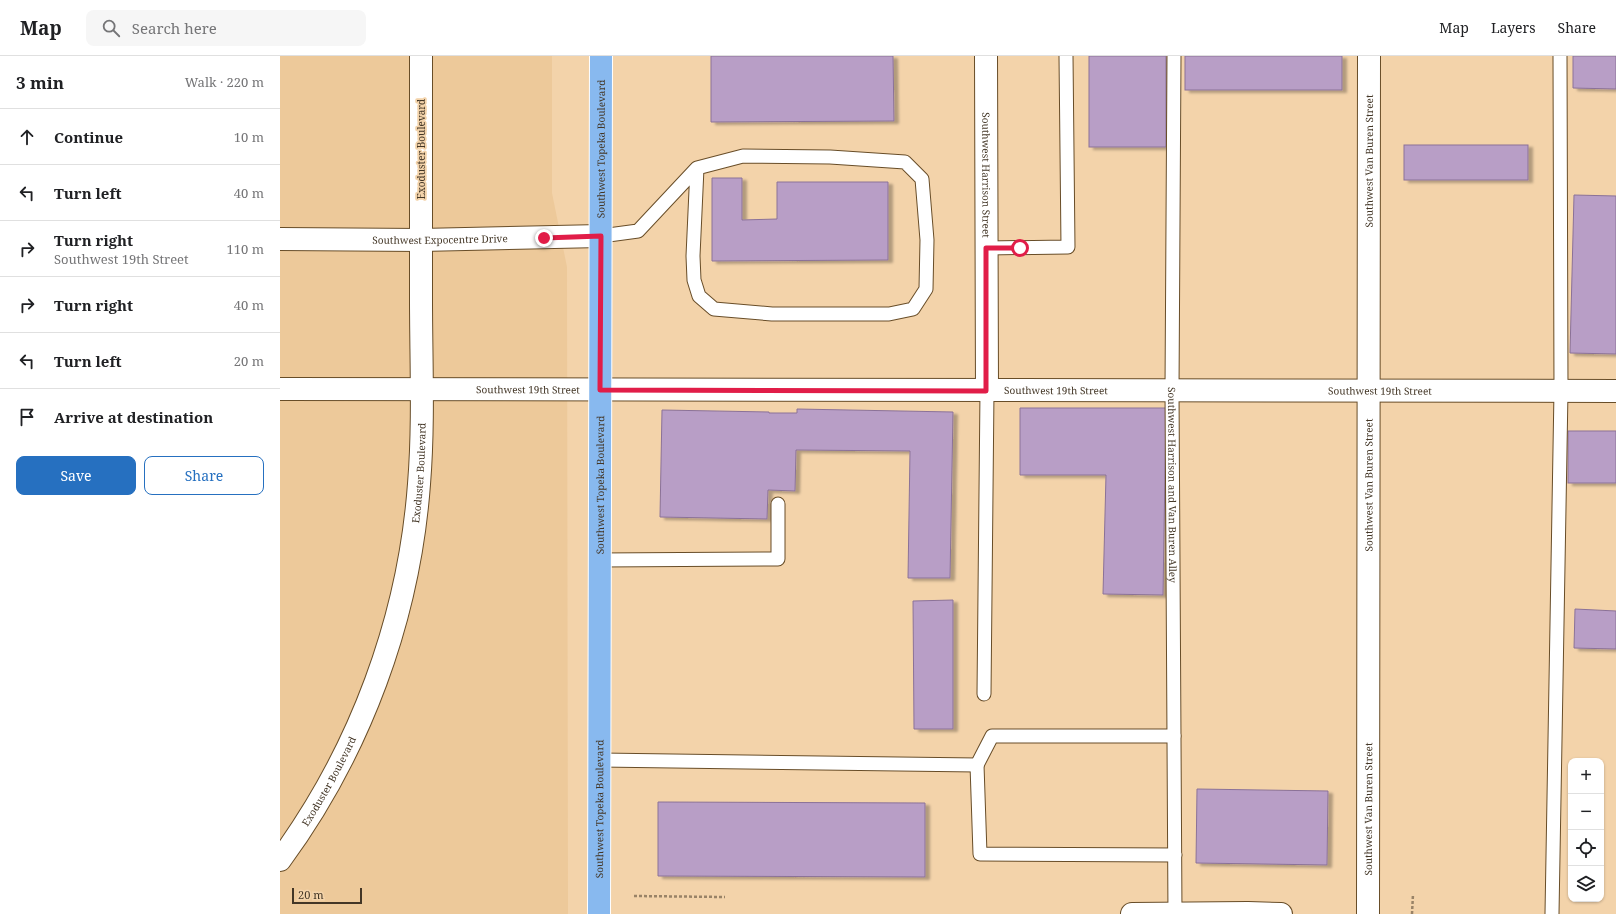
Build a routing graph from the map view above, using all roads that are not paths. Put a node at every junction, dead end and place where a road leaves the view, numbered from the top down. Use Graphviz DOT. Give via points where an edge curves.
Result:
graph roads {
  1 [pos="421,56"];
  2 [pos="601,56"];
  3 [pos="986,56"];
  4 [pos="1066,56"];
  5 [pos="1174,56"];
  6 [pos="1369,56"];
  7 [pos="1560,56"];
  8 [pos="697,168"];
  9 [pos="601,236"];
  10 [pos="280,239"];
  11 [pos="421,240"];
  12 [pos="986,248"];
  13 [pos="280,389"];
  14 [pos="422,390"];
  15 [pos="600,390"];
  16 [pos="986,391"];
  17 [pos="1172,391"];
  18 [pos="1368,391"];
  19 [pos="1562,391"];
  20 [pos="1616,391"];
  21 [pos="778,504"];
  22 [pos="600,560"];
  23 [pos="984,694"];
  24 [pos="1174,736"];
  25 [pos="600,760"];
  26 [pos="977,765"];
  27 [pos="1175,855"];
  28 [pos="280,860"];
  29 [pos="600,914"];
  30 [pos="1132,914"];
  31 [pos="1175,914"];
  32 [pos="1281,914"];
  33 [pos="1368,914"];
  34 [pos="1552,914"];
  1 -- 11 [label="street, Exoduster Boulevard"];
  2 -- 9 [label="main road, Southwest Topeka Boulevard"];
  3 -- 12 [label="street, Southwest Harrison Street"];
  4 -- 12 [label="lane" via="1068,247"];
  5 -- 17 [label="lane, Southwest Harrison and Van Buren Alley"];
  6 -- 18 [label="street, Southwest Van Buren Street"];
  7 -- 19 [label="lane"];
  8 -- 8 [label="lane" via="743,156 830,157 905,162 922,179 927,240 926,289 913,309 889,314 772,314 714,309 699,296 694,280"];
  8 -- 9 [label="lane" via="638,231"];
  9 -- 11 [label="street, Southwest Expocentre Drive"];
  9 -- 15 [label="main road, Southwest Topeka Boulevard"];
  10 -- 11 [label="street, Southwest Expocentre Drive"];
  11 -- 14 [label="street, Exoduster Boulevard"];
  12 -- 16 [label="street, Southwest Harrison Street"];
  13 -- 14 [label="street, Southwest 19th Street"];
  14 -- 15 [label="street, Southwest 19th Street"];
  14 -- 28 [label="street, Exoduster Boulevard" via="416,522 402,598 392,635 380,672 350,743 314,810"];
  15 -- 16 [label="street, Southwest 19th Street"];
  15 -- 22 [label="main road, Southwest Topeka Boulevard"];
  16 -- 17 [label="street, Southwest 19th Street"];
  16 -- 23 [label="lane"];
  17 -- 18 [label="street, Southwest 19th Street"];
  17 -- 24 [label="lane, Southwest Harrison and Van Buren Alley"];
  18 -- 19 [label="street, Southwest 19th Street"];
  18 -- 33 [label="street, Southwest Van Buren Street"];
  19 -- 20 [label="street, Southwest 19th Street"];
  19 -- 34 [label="lane"];
  21 -- 22 [label="lane" via="778,559"];
  22 -- 25 [label="main road, Southwest Topeka Boulevard"];
  24 -- 26 [label="lane" via="992,736"];
  24 -- 27 [label="lane, Southwest Harrison and Van Buren Alley"];
  25 -- 26 [label="lane"];
  25 -- 29 [label="main road, Southwest Topeka Boulevard"];
  26 -- 27 [label="lane" via="980,854"];
  27 -- 31 [label="lane, Southwest Harrison and Van Buren Alley"];
  30 -- 31 [label="street"];
  31 -- 32 [label="street"];
}
